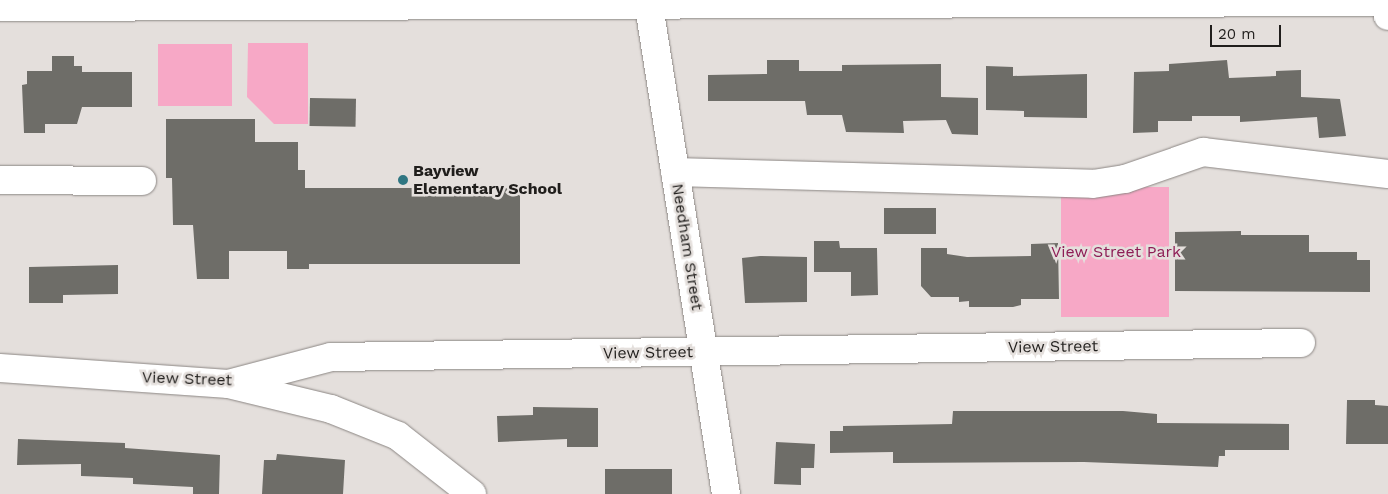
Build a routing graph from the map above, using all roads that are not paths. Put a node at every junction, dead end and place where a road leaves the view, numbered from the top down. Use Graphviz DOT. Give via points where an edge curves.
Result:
graph roads {
  1 [pos="648,2"];
  2 [pos="1386,6"];
  3 [pos="0,7"];
  4 [pos="675,172"];
  5 [pos="1388,174"];
  6 [pos="0,180"];
  7 [pos="142,180"];
  8 [pos="1301,344"];
  9 [pos="703,352"];
  10 [pos="0,368"];
  11 [pos="228,384"];
  12 [pos="472,494"];
  13 [pos="726,494"];
  1 -- 2 [label="street"];
  1 -- 3 [label="street"];
  1 -- 4 [label="street, Needham Street"];
  4 -- 5 [label="street" via="1093,184 1125,179 1203,152"];
  4 -- 9 [label="street, Needham Street"];
  6 -- 7 [label="street"];
  8 -- 9 [label="street, View Street"];
  9 -- 11 [label="street, View Street" via="331,357"];
  9 -- 13 [label="street, Needham Street"];
  10 -- 11 [label="street, View Street"];
  11 -- 12 [label="street" via="331,409 398,436"];
}
